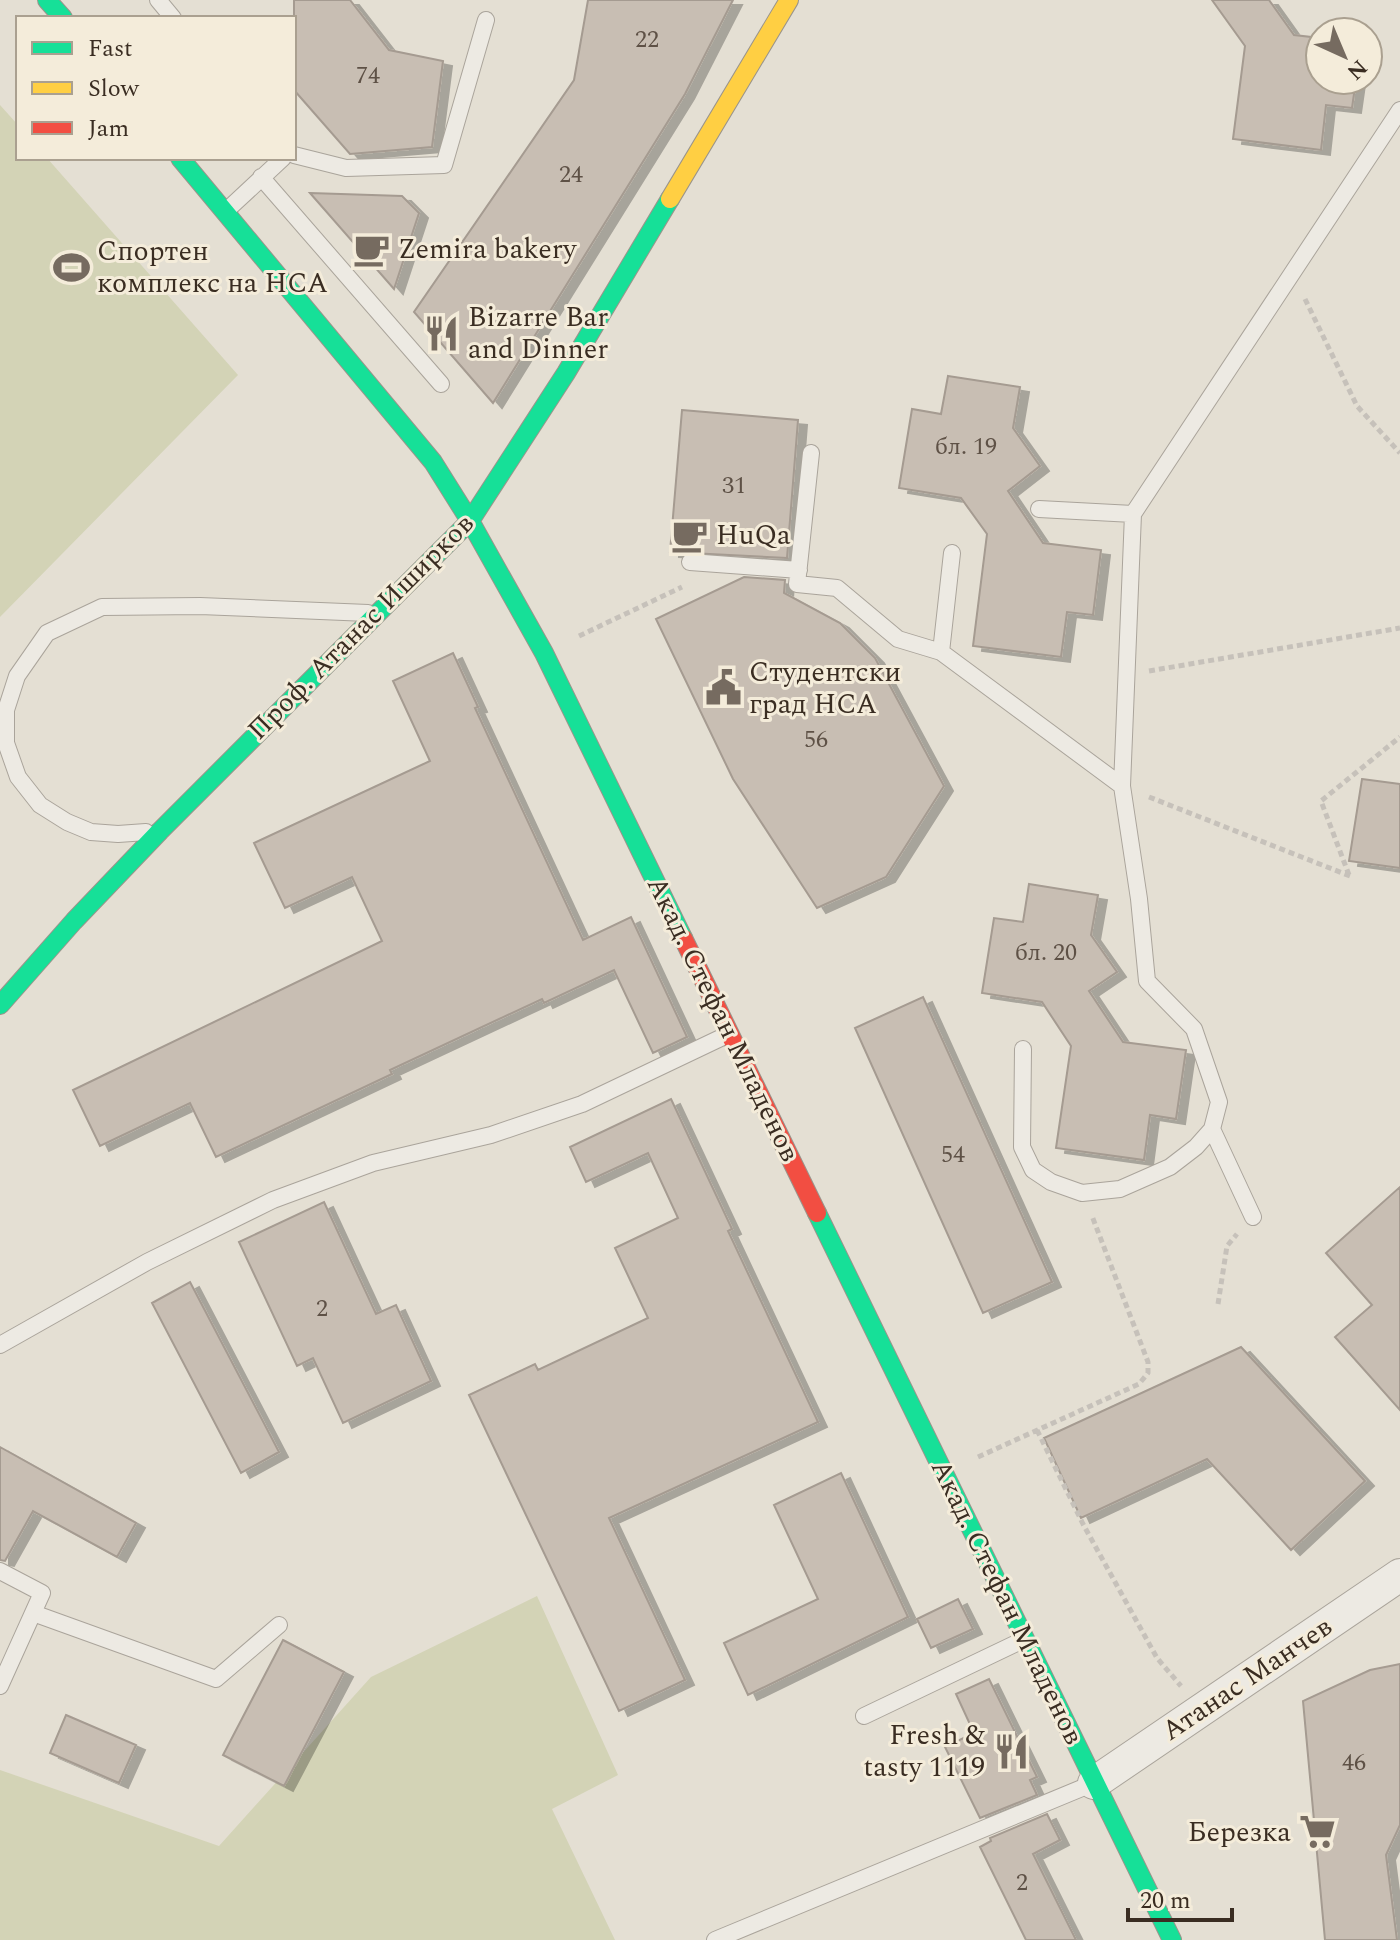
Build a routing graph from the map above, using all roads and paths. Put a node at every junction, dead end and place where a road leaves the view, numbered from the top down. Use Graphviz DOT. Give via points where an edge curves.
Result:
graph roads {
  1 [pos="47,0"];
  2 [pos="158,0"];
  3 [pos="789,0"];
  4 [pos="61,16"];
  5 [pos="171,16"];
  6 [pos="486,20"];
  7 [pos="1400,110"];
  8 [pos="296,156"];
  9 [pos="182,160"];
  10 [pos="281,160"];
  11 [pos="261,177"];
  12 [pos="225,212"];
  13 [pos="1285,284"];
  14 [pos="441,384"];
  15 [pos="811,453"];
  16 [pos="1400,453"];
  17 [pos="1039,509"];
  18 [pos="1133,514"];
  19 [pos="470,521"];
  20 [pos="952,553"];
  21 [pos="690,562"];
  22 [pos="799,570"];
  23 [pos="693,581"];
  24 [pos="375,614"];
  25 [pos="1400,628"];
  26 [pos="941,652"];
  27 [pos="544,653"];
  28 [pos="1126,675"];
  29 [pos="1400,737"];
  30 [pos="1122,786"];
  31 [pos="160,831"];
  32 [pos="0,1005"];
  33 [pos="730,1033"];
  34 [pos="1023,1049"];
  35 [pos="1212,1129"];
  36 [pos="1082,1193"];
  37 [pos="1253,1217"];
  38 [pos="1218,1304"];
  39 [pos="0,1345"];
  40 [pos="1037,1430"];
  41 [pos="944,1473"];
  42 [pos="0,1571"];
  43 [pos="1400,1575"];
  44 [pos="33,1613"];
  45 [pos="279,1625"];
  46 [pos="1024,1639"];
  47 [pos="0,1686"];
  48 [pos="1202,1710"];
  49 [pos="864,1716"];
  50 [pos="1094,1783"];
  51 [pos="715,1940"];
  52 [pos="1172,1940"];
  1 -- 4 [label="street"];
  2 -- 5 [label="lane"];
  3 -- 19 [label="street, Проф. Атанас Иширков" via="566,373"];
  6 -- 8 [label="lane" via="444,165 346,168"];
  7 -- 13 [label="lane"];
  9 -- 12 [label="street, Акад. Стефан Младенов"];
  10 -- 11 [label="lane"];
  11 -- 12 [label="lane"];
  11 -- 14 [label="lane"];
  12 -- 19 [label="street, Акад. Стефан Младенов" via="433,462"];
  13 -- 16 [label="path" via="1308,302 1357,406"];
  13 -- 18 [label="lane"];
  15 -- 22 [label="lane"];
  17 -- 18 [label="lane"];
  18 -- 28 [label="lane"];
  19 -- 24 [label="street, Проф. Атанас Иширков"];
  19 -- 27 [label="street, Акад. Стефан Младенов"];
  20 -- 26 [label="lane"];
  21 -- 22 [label="lane"];
  22 -- 26 [label="lane" via="797,584 837,588 898,639"];
  23 -- 27 [label="path"];
  24 -- 31 [label="street, Проф. Атанас Иширков"];
  24 -- 31 [label="lane" via="102,607 47,633 17,676 6,710 6,743 18,777 40,805 91,832"];
  25 -- 28 [label="path"];
  26 -- 30 [label="lane"];
  27 -- 33 [label="street, Акад. Стефан Младенов"];
  28 -- 30 [label="lane"];
  29 -- 30 [label="path" via="1321,801 1350,876"];
  30 -- 35 [label="lane" via="1147,981 1194,1029 1219,1102"];
  31 -- 32 [label="street, Проф. Атанас Иширков"];
  33 -- 39 [label="lane" via="582,1104 491,1135 373,1163 273,1200 147,1262"];
  33 -- 41 [label="street, Акад. Стефан Младенов"];
  34 -- 36 [label="lane" via="1022,1147 1033,1170"];
  35 -- 36 [label="lane" via="1170,1167 1120,1189"];
  35 -- 37 [label="lane"];
  36 -- 40 [label="path" via="1148,1373 1139,1384"];
  37 -- 38 [label="path" via="1227,1246"];
  40 -- 41 [label="path"];
  40 -- 48 [label="path" via="1157,1658"];
  41 -- 46 [label="street, Акад. Стефан Младенов"];
  42 -- 44 [label="lane" via="42,1593"];
  43 -- 48 [label="street, Атанас Манчев"];
  44 -- 45 [label="lane" via="216,1679"];
  44 -- 47 [label="lane"];
  46 -- 49 [label="lane"];
  46 -- 50 [label="street, Акад. Стефан Младенов"];
  48 -- 50 [label="street, Атанас Манчев"];
  50 -- 51 [label="lane"];
  50 -- 52 [label="street, Акад. Стефан Младенов"];
}
